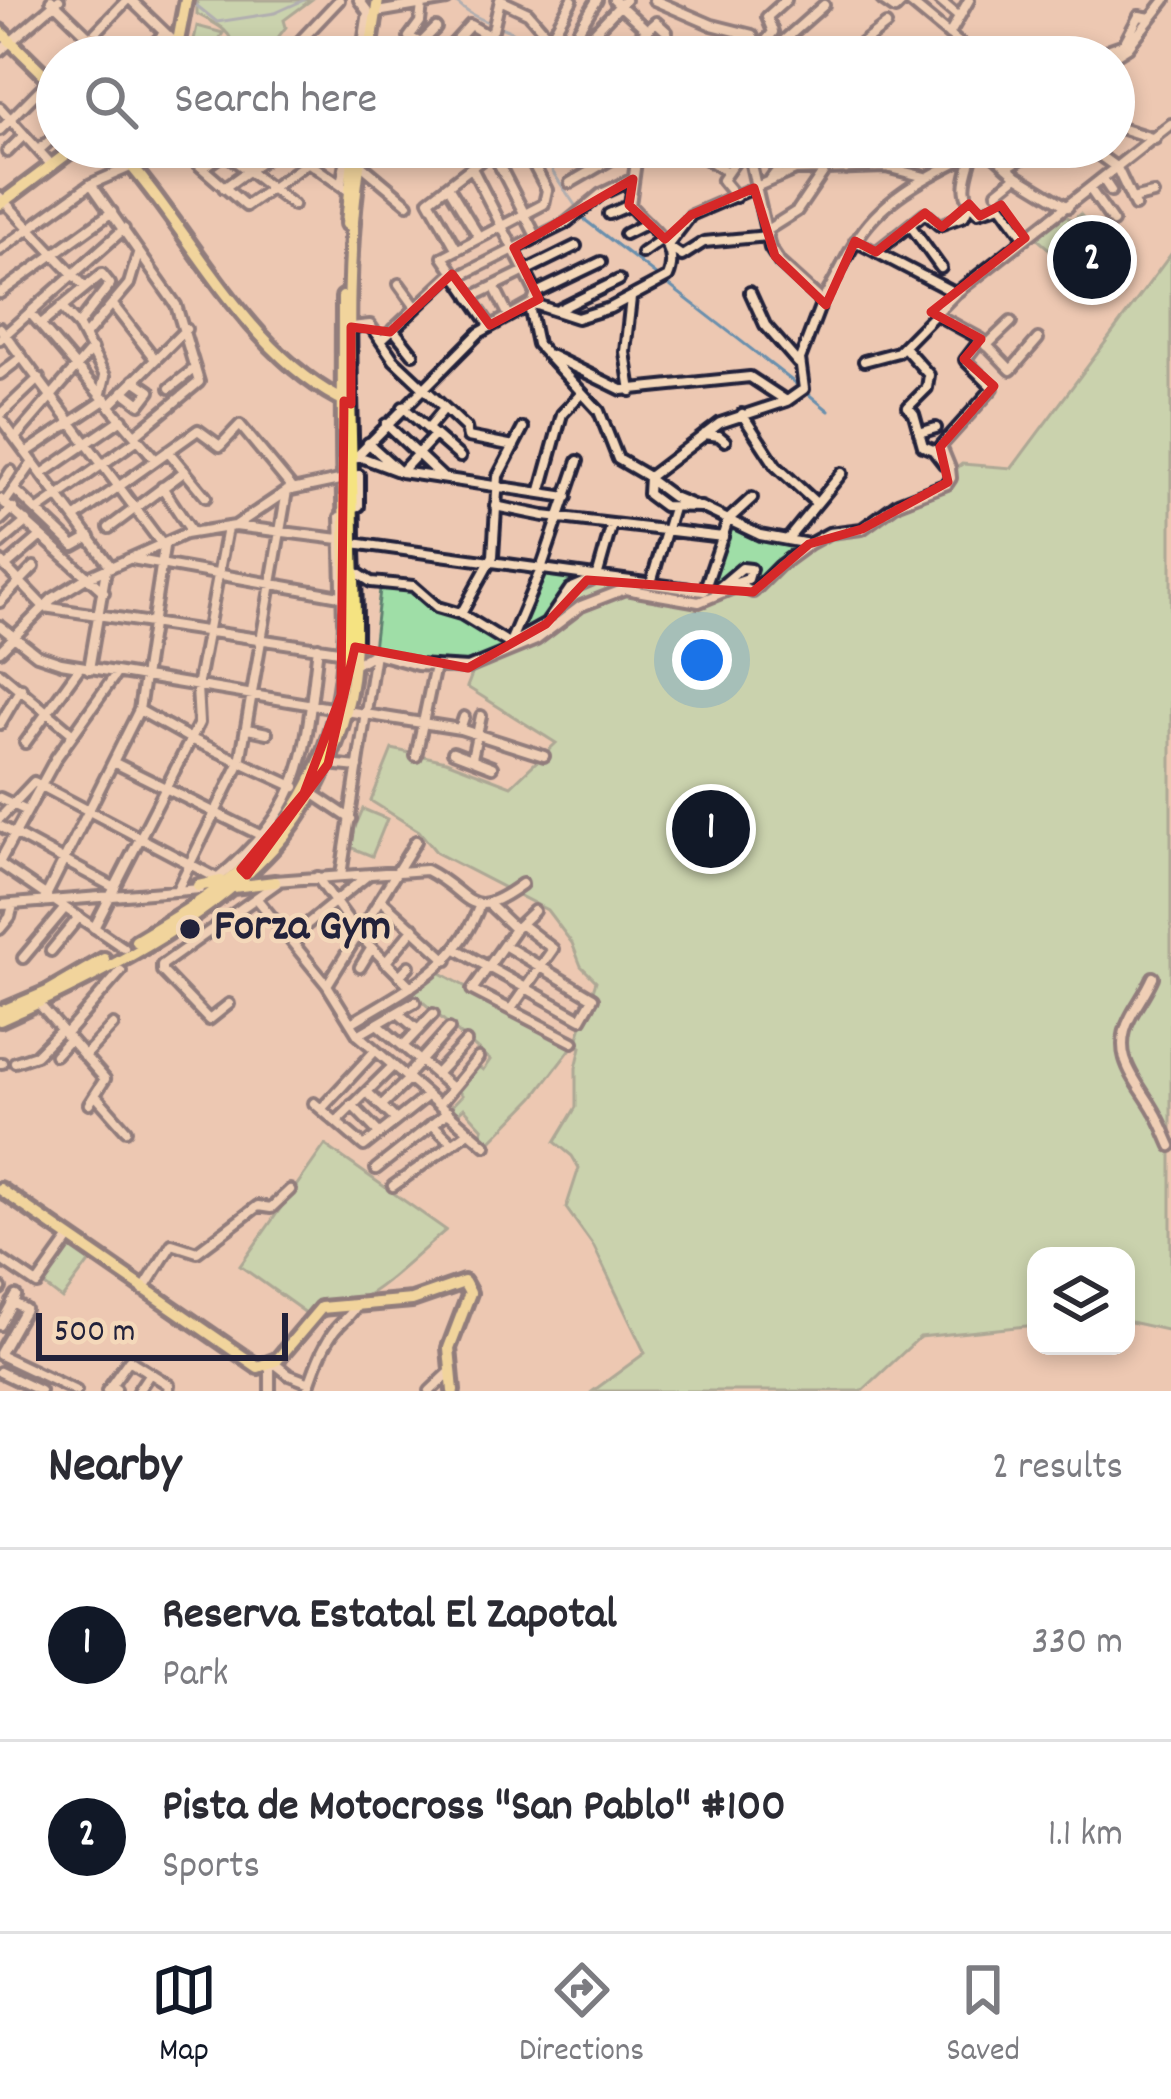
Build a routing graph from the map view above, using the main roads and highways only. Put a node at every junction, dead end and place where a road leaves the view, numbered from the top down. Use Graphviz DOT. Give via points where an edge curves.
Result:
graph roads {
  1 [pos="188,2"];
  2 [pos="378,5"];
  3 [pos="0,31"];
  4 [pos="184,36"];
  5 [pos="372,36"];
  6 [pos="5,47"];
  7 [pos="36,67"];
  8 [pos="39,168"];
  9 [pos="43,168"];
  10 [pos="136,168"];
  11 [pos="348,168"];
  12 [pos="359,168"];
  13 [pos="1,199"];
  14 [pos="348,399"];
  15 [pos="350,482"];
  16 [pos="342,710"];
  17 [pos="239,877"];
  18 [pos="276,882"];
  19 [pos="195,897"];
  20 [pos="0,1016"];
  21 [pos="0,1189"];
  22 [pos="453,1391"];
  1 -- 4 [label="main road"];
  2 -- 5 [label="main road"];
  3 -- 6 [label="main road"];
  6 -- 7 [label="main road"];
  8 -- 13 [label="main road"];
  9 -- 13 [label="main road"];
  10 -- 14 [label="main road" via="255,319"];
  11 -- 14 [label="main road"];
  12 -- 14 [label="main road"];
  14 -- 15 [label="main road"];
  14 -- 15 [label="main road"];
  15 -- 16 [label="main road"];
  15 -- 16 [label="main road" via="353,666"];
  16 -- 17 [label="main road" via="304,793"];
  16 -- 17 [label="main road" via="313,794 279,842"];
  17 -- 18 [label="main road"];
  17 -- 19 [label="main road"];
  19 -- 20 [label="main road" via="185,913"];
  19 -- 20 [label="main road" via="117,966"];
  21 -- 22 [label="main road" via="252,1364 272,1364 329,1304 412,1300 468,1285 451,1337"];
}
